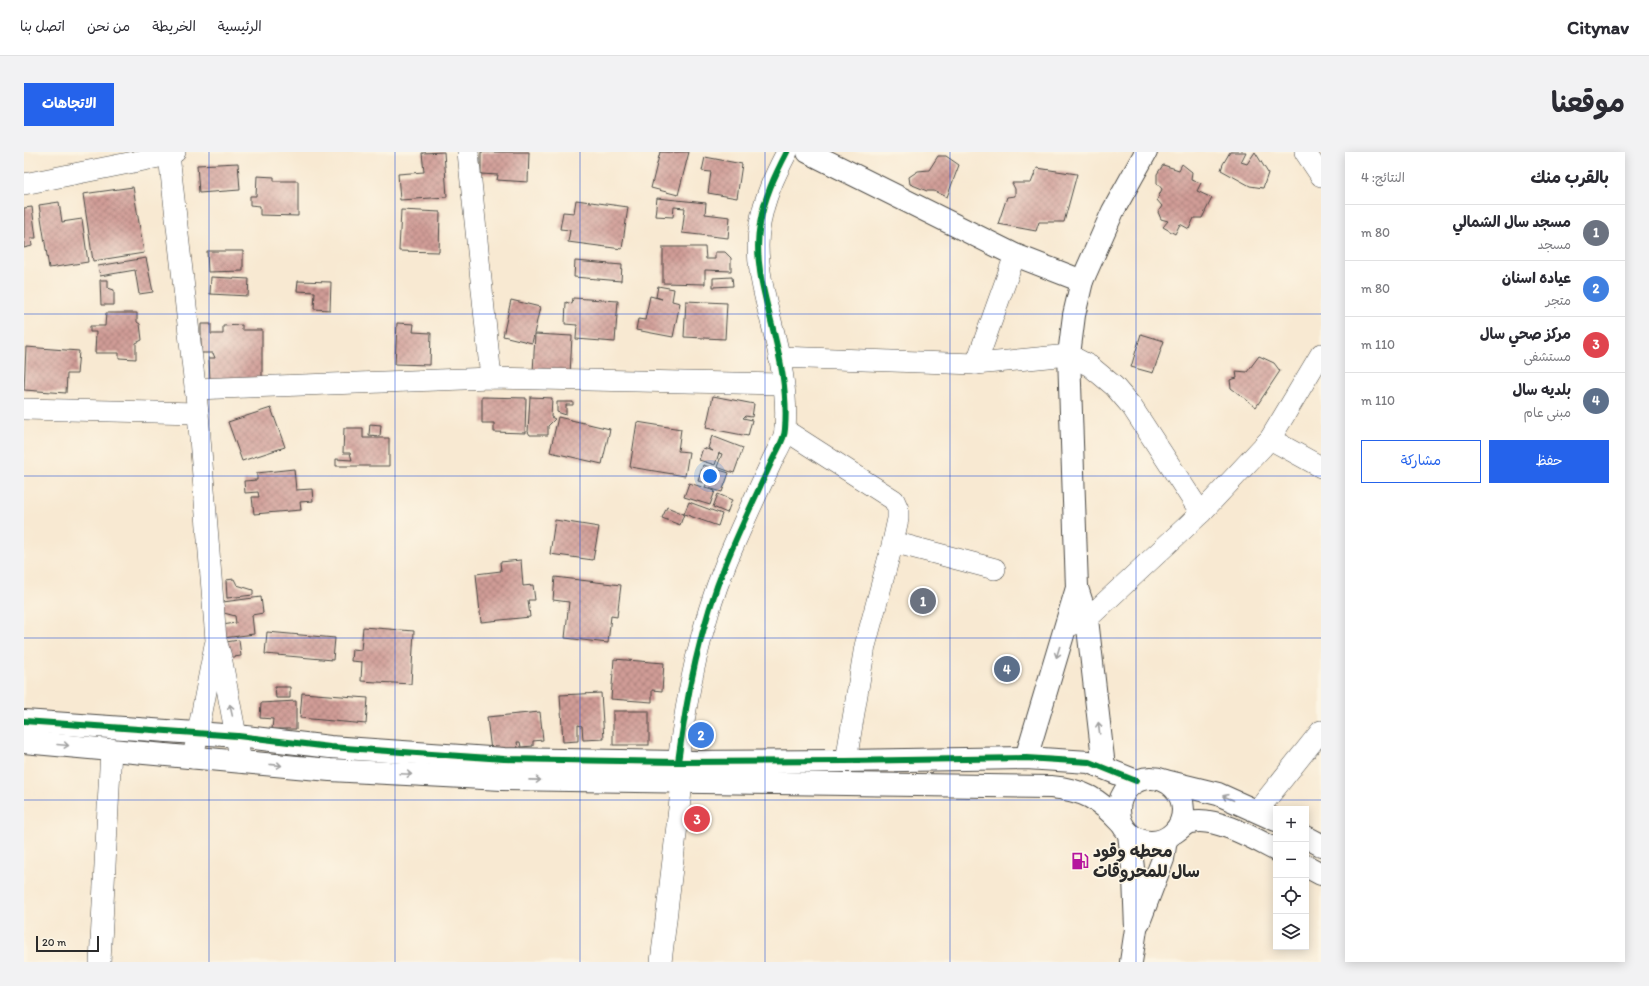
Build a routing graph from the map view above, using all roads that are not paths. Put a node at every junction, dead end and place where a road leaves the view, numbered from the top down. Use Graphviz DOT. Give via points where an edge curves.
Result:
graph roads {
  1 [pos="468,152"];
  2 [pos="787,152"];
  3 [pos="808,152"];
  4 [pos="1146,152"];
  5 [pos="1305,152"];
  6 [pos="170,153"];
  7 [pos="1321,176"];
  8 [pos="24,184"];
  9 [pos="1015,255"];
  10 [pos="1082,281"];
  11 [pos="1321,354"];
  12 [pos="1070,355"];
  13 [pos="779,356"];
  14 [pos="976,364"];
  15 [pos="491,378"];
  16 [pos="783,384"];
  17 [pos="196,389"];
  18 [pos="24,409"];
  19 [pos="198,413"];
  20 [pos="785,430"];
  21 [pos="1270,439"];
  22 [pos="1321,467"];
  23 [pos="1201,513"];
  24 [pos="893,542"];
  25 [pos="995,569"];
  26 [pos="1077,588"];
  27 [pos="1087,619"];
  28 [pos="1065,627"];
  29 [pos="216,640"];
  30 [pos="24,721"];
  31 [pos="1321,731"];
  32 [pos="198,734"];
  33 [pos="238,736"];
  34 [pos="24,742"];
  35 [pos="111,749"];
  36 [pos="193,758"];
  37 [pos="1026,758"];
  38 [pos="942,760"];
  39 [pos="846,761"];
  40 [pos="242,762"];
  41 [pos="678,762"];
  42 [pos="1104,767"];
  43 [pos="1136,781"];
  44 [pos="1165,781"];
  45 [pos="682,783"];
  46 [pos="940,786"];
  47 [pos="1267,815"];
  48 [pos="1125,829"];
  49 [pos="1171,836"];
  50 [pos="1309,838"];
  51 [pos="1321,845"];
  52 [pos="1273,848"];
  53 [pos="1309,868"];
  54 [pos="1321,874"];
  55 [pos="1136,928"];
  56 [pos="100,962"];
  57 [pos="661,962"];
  58 [pos="1131,962"];
  1 -- 15 [label="street"];
  2 -- 13 [label="street" via="764,202 759,225 758,252 763,289"];
  3 -- 9 [label="street"];
  4 -- 10 [label="street" via="1113,211"];
  5 -- 7 [label="street"];
  6 -- 8 [label="street"];
  6 -- 17 [label="street"];
  9 -- 10 [label="street"];
  9 -- 14 [label="street"];
  10 -- 12 [label="street" via="1074,315"];
  11 -- 21 [label="street"];
  12 -- 14 [label="street"];
  12 -- 23 [label="street" via="1090,366 1114,386 1132,407"];
  12 -- 26 [label="street"];
  13 -- 14 [label="street"];
  13 -- 16 [label="street"];
  15 -- 16 [label="street"];
  15 -- 17 [label="street"];
  16 -- 20 [label="street"];
  17 -- 19 [label="street"];
  18 -- 19 [label="street"];
  19 -- 29 [label="street"];
  20 -- 24 [label="street" via="894,500 898,509"];
  20 -- 41 [label="street" via="726,563 712,601 682,728"];
  21 -- 22 [label="street"];
  21 -- 23 [label="street"];
  23 -- 27 [label="street"];
  24 -- 25 [label="street"];
  24 -- 39 [label="street" via="865,646"];
  26 -- 27 [label="street"];
  26 -- 28 [label="street"];
  27 -- 28 [label="street"];
  42 -- 27 [label="street, one-way"];
  28 -- 37 [label="street, one-way"];
  29 -- 32 [label="street"];
  33 -- 29 [label="street, one-way"];
  30 -- 32 [label="street"];
  31 -- 47 [label="street"];
  32 -- 33 [label="street"];
  32 -- 36 [label="street"];
  33 -- 40 [label="street"];
  33 -- 41 [label="street" via="330,747 504,759"];
  34 -- 35 [label="street, one-way"];
  35 -- 36 [label="street"];
  35 -- 56 [label="street"];
  36 -- 40 [label="street"];
  37 -- 38 [label="street"];
  37 -- 42 [label="street" via="1078,760"];
  38 -- 39 [label="street"];
  38 -- 46 [label="street"];
  39 -- 41 [label="street"];
  40 -- 45 [label="street, one-way" via="330,770 502,779"];
  42 -- 43 [label="street"];
  43 -- 44 [label="street" via="1151,778"];
  43 -- 48 [label="street" via="1126,788 1120,799 1118,811"];
  47 -- 44 [label="street, one-way" via="1218,794"];
  44 -- 49 [label="street" via="1177,791 1183,804 1183,819"];
  45 -- 46 [label="street"];
  45 -- 57 [label="street"];
  46 -- 48 [label="street" via="1069,789 1088,795 1101,803"];
  48 -- 49 [label="street" via="1140,841 1154,843"];
  48 -- 55 [label="street" via="1134,876"];
  49 -- 52 [label="street" via="1189,822 1201,821 1236,830"];
  49 -- 55 [label="street"];
  50 -- 51 [label="street"];
  53 -- 54 [label="street"];
  55 -- 58 [label="street"];
}
